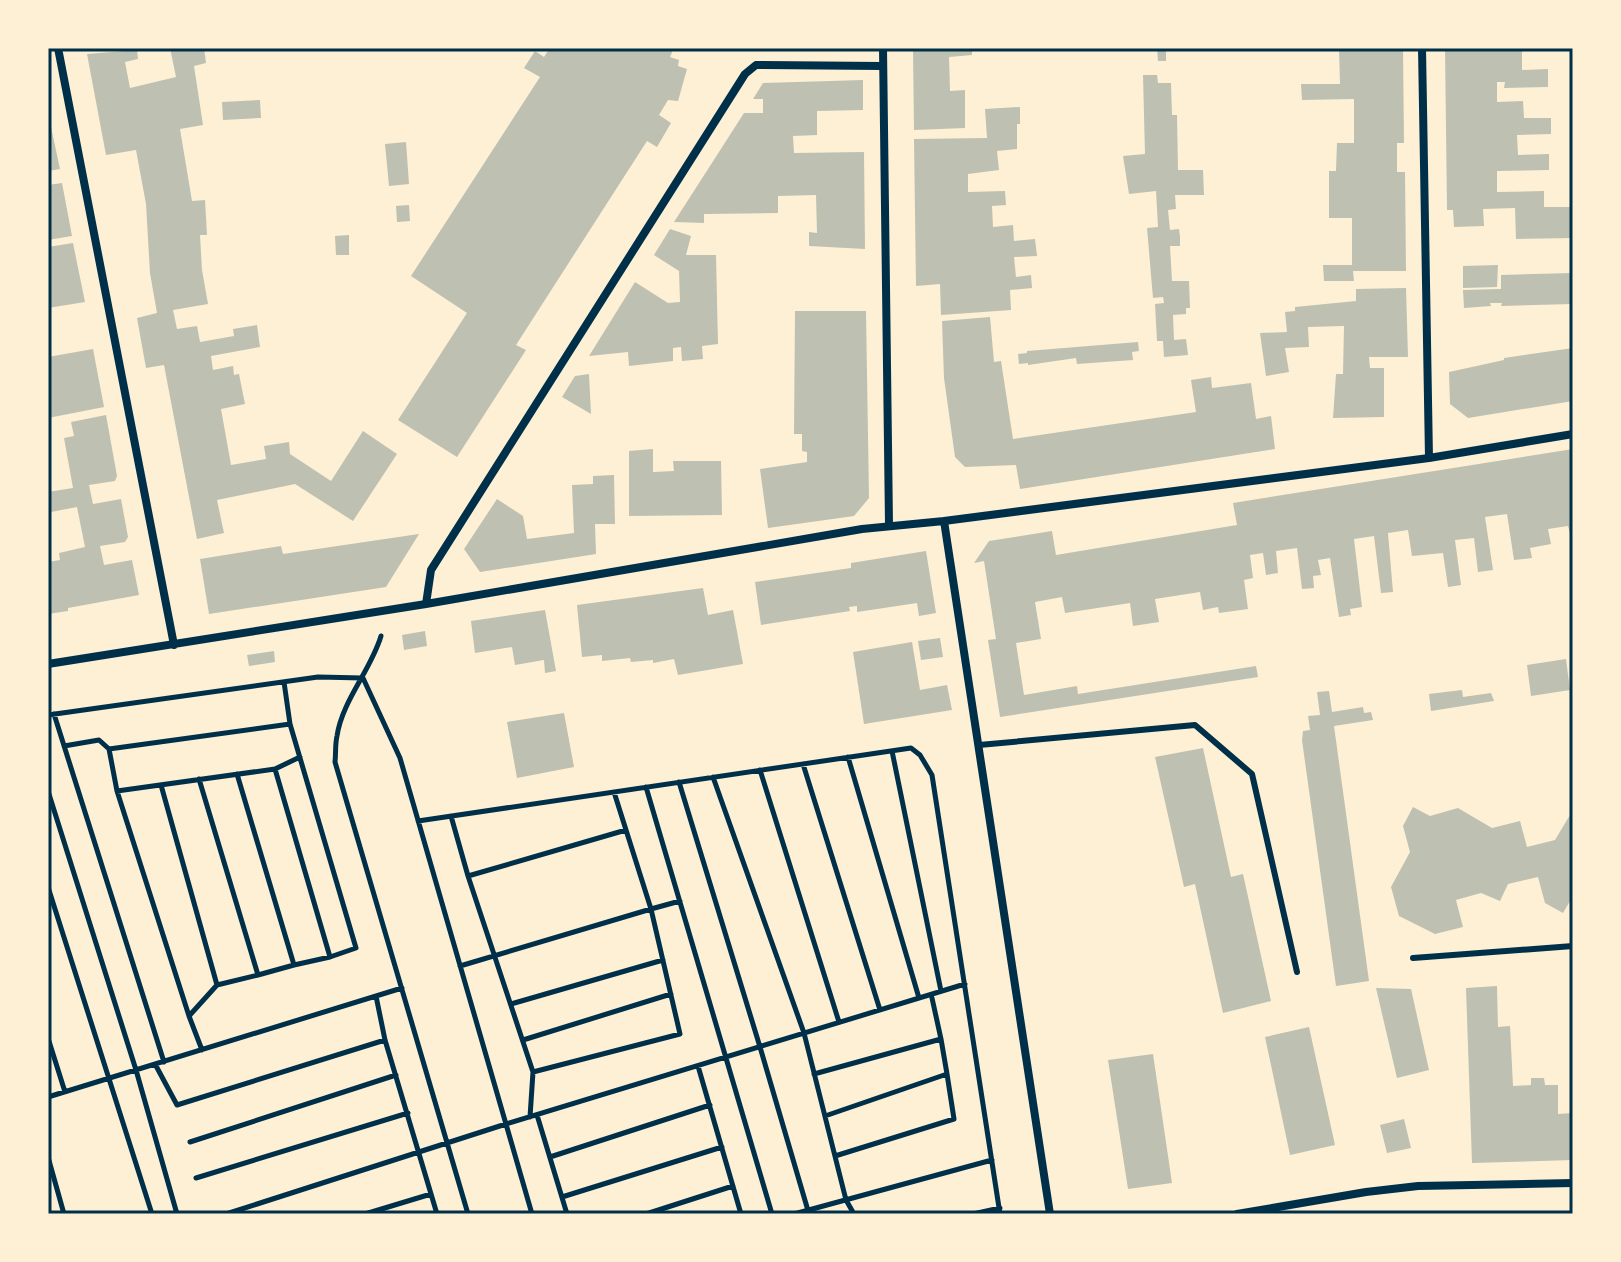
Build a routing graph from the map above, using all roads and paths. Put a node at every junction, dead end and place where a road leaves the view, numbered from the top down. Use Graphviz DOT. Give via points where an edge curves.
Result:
graph roads {
  1 [pos="58,48"];
  2 [pos="883,48"];
  3 [pos="1422,48"];
  4 [pos="882,66"];
  5 [pos="1573,434"];
  6 [pos="1429,458"];
  7 [pos="944,521"];
  8 [pos="889,525"];
  9 [pos="426,604"];
  10 [pos="174,645"];
  11 [pos="374,658"];
  12 [pos="48,664"];
  13 [pos="363,678"];
  14 [pos="284,682"];
  15 [pos="51,714"];
  16 [pos="290,724"];
  17 [pos="979,745"];
  18 [pos="64,746"];
  19 [pos="109,749"];
  20 [pos="892,751"];
  21 [pos="300,757"];
  22 [pos="848,757"];
  23 [pos="803,764"];
  24 [pos="275,769"];
  25 [pos="760,770"];
  26 [pos="237,774"];
  27 [pos="713,777"];
  28 [pos="199,779"];
  29 [pos="679,782"];
  30 [pos="161,785"];
  31 [pos="646,787"];
  32 [pos="48,791"];
  33 [pos="117,791"];
  34 [pos="614,792"];
  35 [pos="451,816"];
  36 [pos="418,821"];
  37 [pos="626,830"];
  38 [pos="468,876"];
  39 [pos="48,887"];
  40 [pos="680,901"];
  41 [pos="651,909"];
  42 [pos="1573,946"];
  43 [pos="494,954"];
  44 [pos="330,957"];
  45 [pos="1413,958"];
  46 [pos="663,960"];
  47 [pos="294,965"];
  48 [pos="460,966"];
  49 [pos="1297,972"];
  50 [pos="258,975"];
  51 [pos="965,984"];
  52 [pos="217,985"];
  53 [pos="402,988"];
  54 [pos="941,991"];
  55 [pos="671,994"];
  56 [pos="376,996"];
  57 [pos="919,998"];
  58 [pos="932,998"];
  59 [pos="511,1004"];
  60 [pos="880,1010"];
  61 [pos="189,1016"];
  62 [pos="839,1022"];
  63 [pos="804,1033"];
  64 [pos="48,1038"];
  65 [pos="941,1039"];
  66 [pos="385,1040"];
  67 [pos="523,1040"];
  68 [pos="760,1047"];
  69 [pos="202,1050"];
  70 [pos="726,1057"];
  71 [pos="164,1062"];
  72 [pos="155,1064"];
  73 [pos="698,1066"];
  74 [pos="136,1070"];
  75 [pos="533,1072"];
  76 [pos="814,1074"];
  77 [pos="947,1074"];
  78 [pos="396,1075"];
  79 [pos="109,1078"];
  80 [pos="65,1092"];
  81 [pos="48,1097"];
  82 [pos="710,1105"];
  83 [pos="408,1113"];
  84 [pos="537,1115"];
  85 [pos="825,1116"];
  86 [pos="530,1117"];
  87 [pos="506,1124"];
  88 [pos="190,1142"];
  89 [pos="448,1145"];
  90 [pos="722,1147"];
  91 [pos="418,1154"];
  92 [pos="835,1156"];
  93 [pos="48,1157"];
  94 [pos="550,1157"];
  95 [pos="992,1160"];
  96 [pos="196,1178"];
  97 [pos="52,1183"];
  98 [pos="1573,1183"];
  99 [pos="733,1186"];
  100 [pos="431,1194"];
  101 [pos="562,1197"];
  102 [pos="846,1200"];
  103 [pos="1000,1211"];
  104 [pos="808,1212"];
  105 [pos="64,1214"];
  106 [pos="152,1214"];
  107 [pos="177,1214"];
  108 [pos="226,1214"];
  109 [pos="365,1214"];
  110 [pos="437,1214"];
  111 [pos="468,1214"];
  112 [pos="532,1214"];
  113 [pos="567,1214"];
  114 [pos="646,1214"];
  115 [pos="741,1214"];
  116 [pos="772,1214"];
  117 [pos="794,1214"];
  118 [pos="854,1214"];
  119 [pos="973,1214"];
  120 [pos="1050,1214"];
  121 [pos="1237,1214"];
  1 -- 10 [label="street"];
  2 -- 4 [label="street"];
  3 -- 6 [label="street"];
  4 -- 8 [label="street"];
  4 -- 9 [label="street" via="756,65 745,74 431,570"];
  5 -- 6 [label="street"];
  6 -- 7 [label="street"];
  7 -- 8 [label="street"];
  7 -- 17 [label="street"];
  8 -- 9 [label="street"];
  9 -- 10 [label="street"];
  10 -- 12 [label="street"];
  11 -- 13 [label="path"];
  13 -- 14 [label="path"];
  13 -- 36 [label="path" via="400,758"];
  13 -- 53 [label="path" via="337,733 335,762"];
  14 -- 15 [label="path"];
  14 -- 16 [label="path"];
  15 -- 18 [label="path"];
  16 -- 19 [label="path"];
  16 -- 21 [label="path"];
  17 -- 49 [label="lane" via="1195,725 1252,774"];
  17 -- 120 [label="street"];
  18 -- 19 [label="path" via="99,740"];
  18 -- 71 [label="path"];
  19 -- 33 [label="path"];
  20 -- 22 [label="path"];
  20 -- 51 [label="path" via="911,748 932,775"];
  20 -- 54 [label="path"];
  21 -- 24 [label="path"];
  21 -- 44 [label="path" via="356,948"];
  22 -- 23 [label="path"];
  22 -- 57 [label="path"];
  23 -- 25 [label="path"];
  23 -- 60 [label="path"];
  24 -- 26 [label="path"];
  24 -- 44 [label="path"];
  25 -- 27 [label="path"];
  25 -- 62 [label="path"];
  26 -- 28 [label="path"];
  26 -- 47 [label="path"];
  27 -- 29 [label="path"];
  27 -- 63 [label="path"];
  28 -- 30 [label="path"];
  28 -- 50 [label="path"];
  29 -- 31 [label="path"];
  29 -- 68 [label="path"];
  30 -- 33 [label="path"];
  30 -- 52 [label="path"];
  31 -- 34 [label="path"];
  31 -- 40 [label="path"];
  32 -- 74 [label="path"];
  33 -- 61 [label="path"];
  34 -- 35 [label="path"];
  34 -- 37 [label="path"];
  35 -- 36 [label="path"];
  35 -- 38 [label="path"];
  36 -- 48 [label="path"];
  37 -- 38 [label="path"];
  37 -- 41 [label="path"];
  38 -- 43 [label="path"];
  39 -- 79 [label="path"];
  40 -- 41 [label="path"];
  40 -- 70 [label="path"];
  41 -- 43 [label="path"];
  41 -- 46 [label="path"];
  42 -- 45 [label="lane"];
  43 -- 48 [label="path"];
  43 -- 59 [label="path"];
  44 -- 47 [label="path"];
  46 -- 55 [label="path"];
  46 -- 59 [label="path"];
  47 -- 50 [label="path"];
  48 -- 87 [label="path"];
  50 -- 52 [label="path"];
  51 -- 54 [label="path"];
  51 -- 95 [label="path"];
  52 -- 61 [label="path"];
  53 -- 56 [label="path"];
  53 -- 89 [label="path"];
  54 -- 57 [label="path"];
  55 -- 67 [label="path"];
  55 -- 75 [label="path" via="680,1034"];
  56 -- 66 [label="path"];
  56 -- 69 [label="path"];
  57 -- 60 [label="path"];
  58 -- 65 [label="path"];
  59 -- 67 [label="path"];
  60 -- 62 [label="path"];
  61 -- 69 [label="path"];
  62 -- 63 [label="path"];
  63 -- 68 [label="path"];
  63 -- 76 [label="path"];
  64 -- 80 [label="path"];
  65 -- 76 [label="path"];
  65 -- 77 [label="path"];
  66 -- 72 [label="path" via="177,1105"];
  66 -- 78 [label="path"];
  67 -- 75 [label="path"];
  68 -- 70 [label="path"];
  68 -- 104 [label="path"];
  69 -- 71 [label="path"];
  70 -- 73 [label="path"];
  70 -- 116 [label="path"];
  71 -- 72 [label="path"];
  72 -- 74 [label="path"];
  73 -- 82 [label="path"];
  73 -- 84 [label="path"];
  74 -- 79 [label="path"];
  74 -- 107 [label="path"];
  75 -- 86 [label="path"];
  76 -- 85 [label="path"];
  77 -- 85 [label="path"];
  77 -- 92 [label="path" via="954,1119"];
  78 -- 83 [label="path"];
  78 -- 88 [label="path"];
  79 -- 80 [label="path"];
  79 -- 106 [label="path"];
  80 -- 81 [label="path"];
  82 -- 90 [label="path"];
  82 -- 94 [label="path"];
  83 -- 91 [label="path"];
  83 -- 96 [label="path"];
  84 -- 86 [label="path"];
  84 -- 94 [label="path"];
  85 -- 92 [label="path"];
  86 -- 87 [label="path"];
  87 -- 89 [label="path"];
  87 -- 112 [label="path"];
  89 -- 91 [label="path"];
  89 -- 111 [label="path"];
  90 -- 99 [label="path"];
  90 -- 101 [label="path"];
  91 -- 100 [label="path"];
  91 -- 108 [label="path"];
  92 -- 102 [label="path"];
  93 -- 97 [label="path"];
  94 -- 101 [label="path"];
  95 -- 102 [label="path"];
  95 -- 103 [label="path"];
  97 -- 105 [label="path"];
  98 -- 121 [label="street" via="1418,1186"];
  99 -- 114 [label="path"];
  99 -- 115 [label="path"];
  100 -- 109 [label="path"];
  100 -- 110 [label="path"];
  101 -- 113 [label="path"];
  102 -- 104 [label="path"];
  102 -- 118 [label="path"];
  103 -- 119 [label="path"];
  104 -- 117 [label="path"];
}
